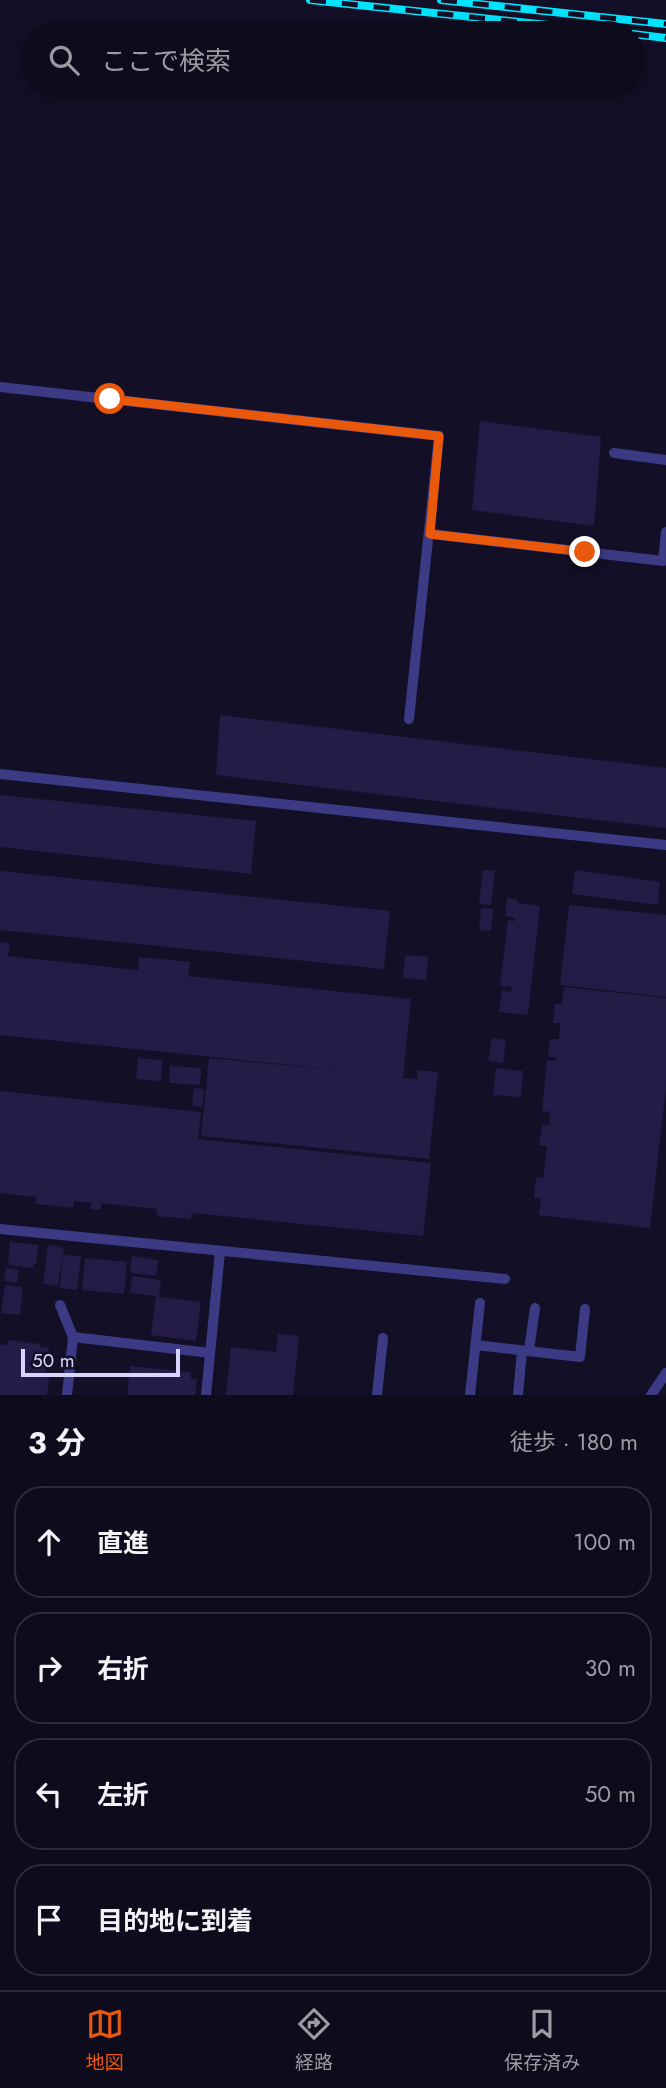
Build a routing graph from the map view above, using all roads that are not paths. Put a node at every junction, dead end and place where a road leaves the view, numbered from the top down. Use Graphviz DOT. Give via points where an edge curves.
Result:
graph roads {
  1 [pos="0,387"];
  2 [pos="614,453"];
  3 [pos="666,460"];
  4 [pos="666,532"];
  5 [pos="430,534"];
  6 [pos="409,719"];
  7 [pos="0,774"];
  8 [pos="666,845"];
  9 [pos="0,1229"];
  10 [pos="220,1252"];
  11 [pos="505,1279"];
  12 [pos="480,1303"];
  13 [pos="60,1305"];
  14 [pos="535,1307"];
  15 [pos="585,1309"];
  16 [pos="73,1337"];
  17 [pos="383,1338"];
  18 [pos="476,1345"];
  19 [pos="526,1350"];
  20 [pos="210,1353"];
  21 [pos="666,1373"];
  22 [pos="67,1395"];
  23 [pos="206,1395"];
  24 [pos="377,1395"];
  25 [pos="470,1395"];
  26 [pos="518,1395"];
  27 [pos="651,1395"];
  1 -- 5 [label="lane" via="439,436"];
  2 -- 3 [label="lane"];
  4 -- 5 [label="lane" via="663,561"];
  5 -- 6 [label="lane"];
  7 -- 8 [label="lane"];
  9 -- 10 [label="lane"];
  10 -- 11 [label="lane"];
  10 -- 20 [label="lane"];
  12 -- 18 [label="lane"];
  13 -- 16 [label="lane"];
  14 -- 19 [label="lane"];
  15 -- 19 [label="lane" via="580,1357"];
  16 -- 20 [label="lane"];
  16 -- 22 [label="lane"];
  17 -- 24 [label="lane"];
  18 -- 19 [label="lane"];
  18 -- 25 [label="lane"];
  19 -- 26 [label="lane"];
  20 -- 23 [label="lane"];
  21 -- 27 [label="lane"];
}
